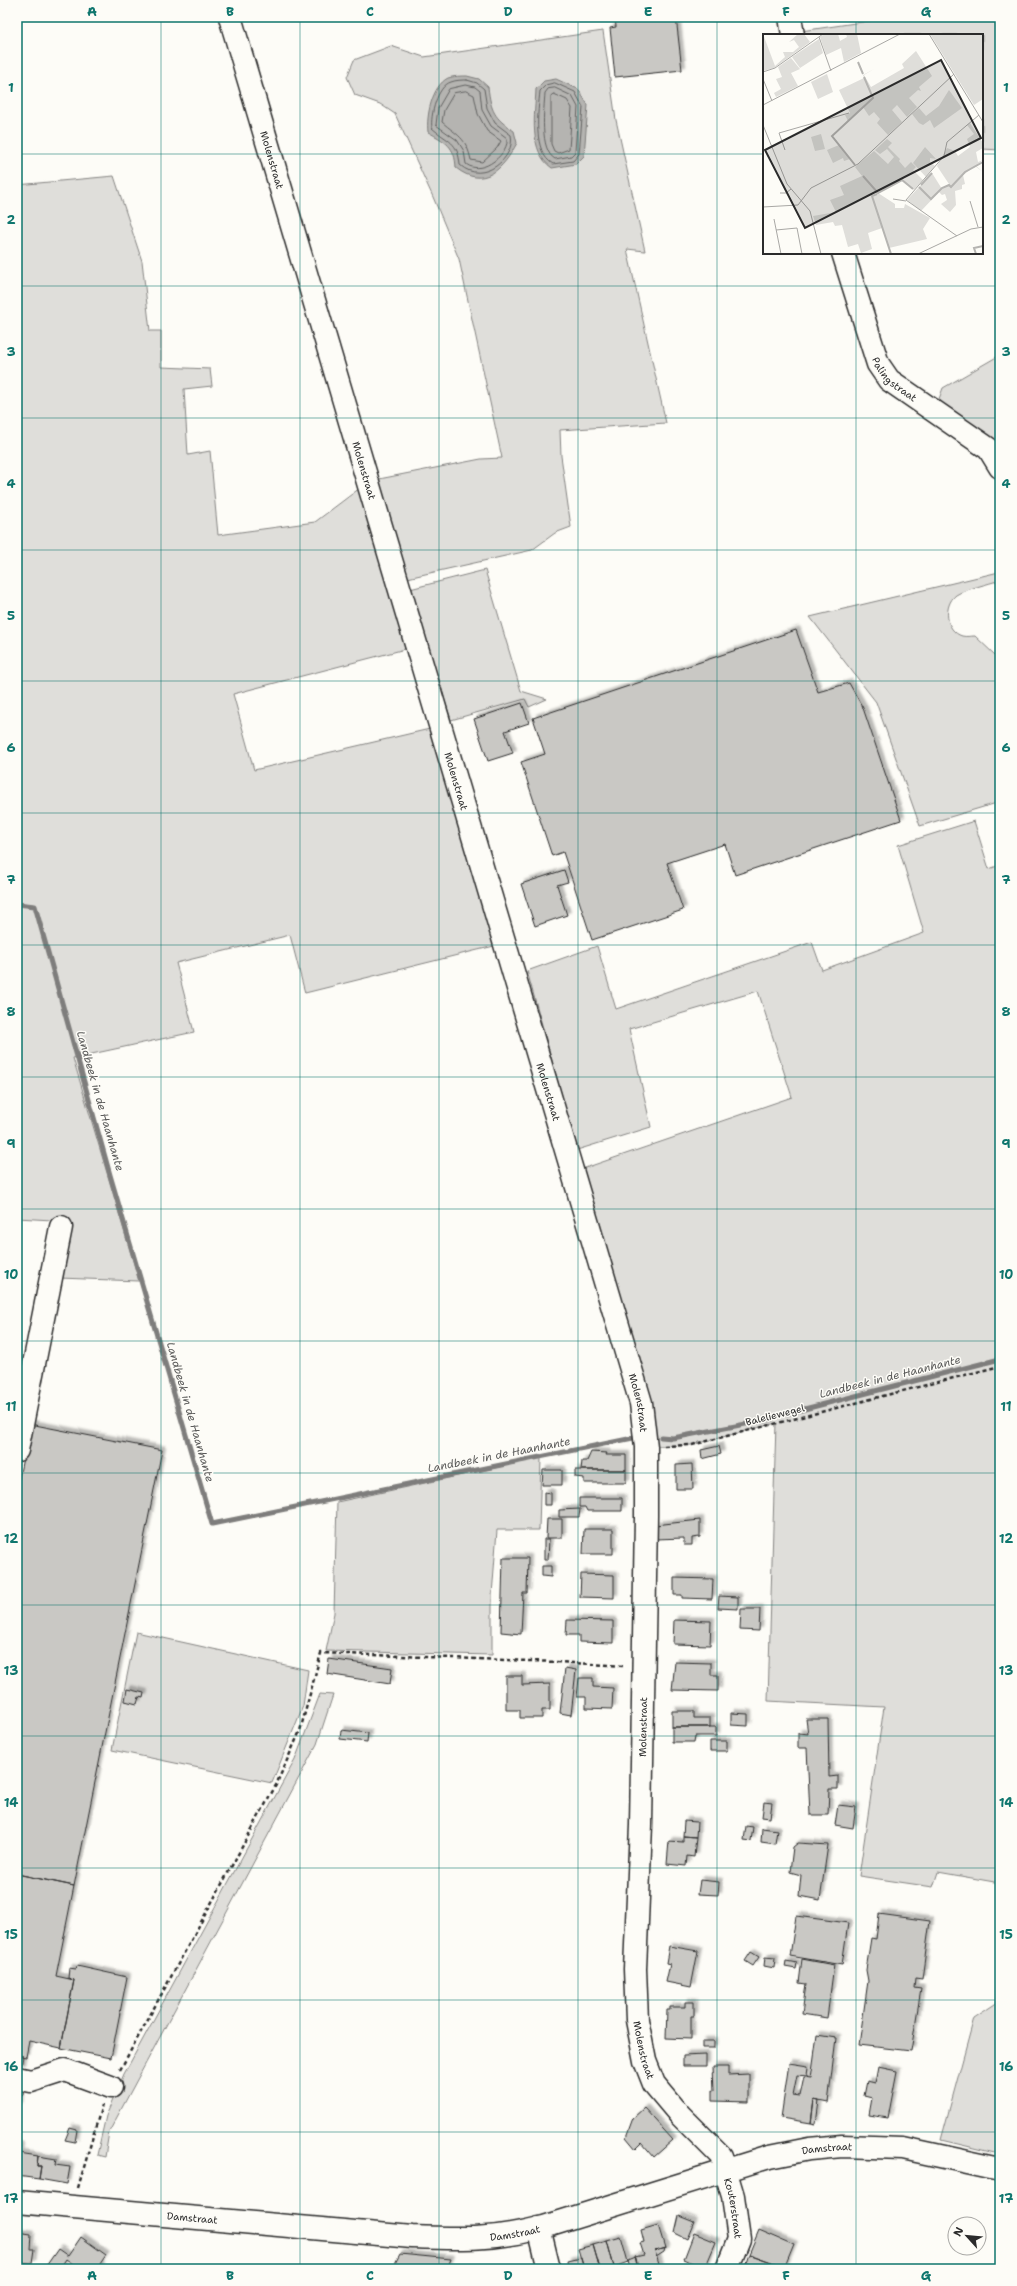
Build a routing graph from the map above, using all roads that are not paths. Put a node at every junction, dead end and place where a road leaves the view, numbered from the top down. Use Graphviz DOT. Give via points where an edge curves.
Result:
graph roads {
  1 [pos="230,17"];
  2 [pos="790,17"];
  3 [pos="793,34"];
  4 [pos="843,254"];
  5 [pos="1000,467"];
  6 [pos="61,1227"];
  7 [pos="17,1450"];
  8 [pos="17,2078"];
  9 [pos="111,2087"];
  10 [pos="1000,2169"];
  11 [pos="725,2170"];
  12 [pos="17,2202"];
  13 [pos="539,2228"];
  14 [pos="549,2269"];
  15 [pos="727,2269"];
  1 -- 11 [label="street, Molenstraat" via="639,1395 646,1445 641,1825 635,1969 638,2020 645,2061 654,2084 680,2115 721,2156"];
  2 -- 3 [label="street"];
  4 -- 5 [label="street, Palingstraat" via="878,364 889,380 989,449"];
  6 -- 7 [label="street"];
  8 -- 9 [label="street" via="31,2081 65,2070"];
  10 -- 11 [label="street, Damstraat" via="903,2148 870,2145 809,2149"];
  11 -- 13 [label="street, Damstraat"];
  11 -- 15 [label="street, Kouterstraat" via="733,2196 739,2239"];
  12 -- 13 [label="street, Damstraat" via="448,2239 470,2240 507,2236"];
  13 -- 14 [label="street"];
}
